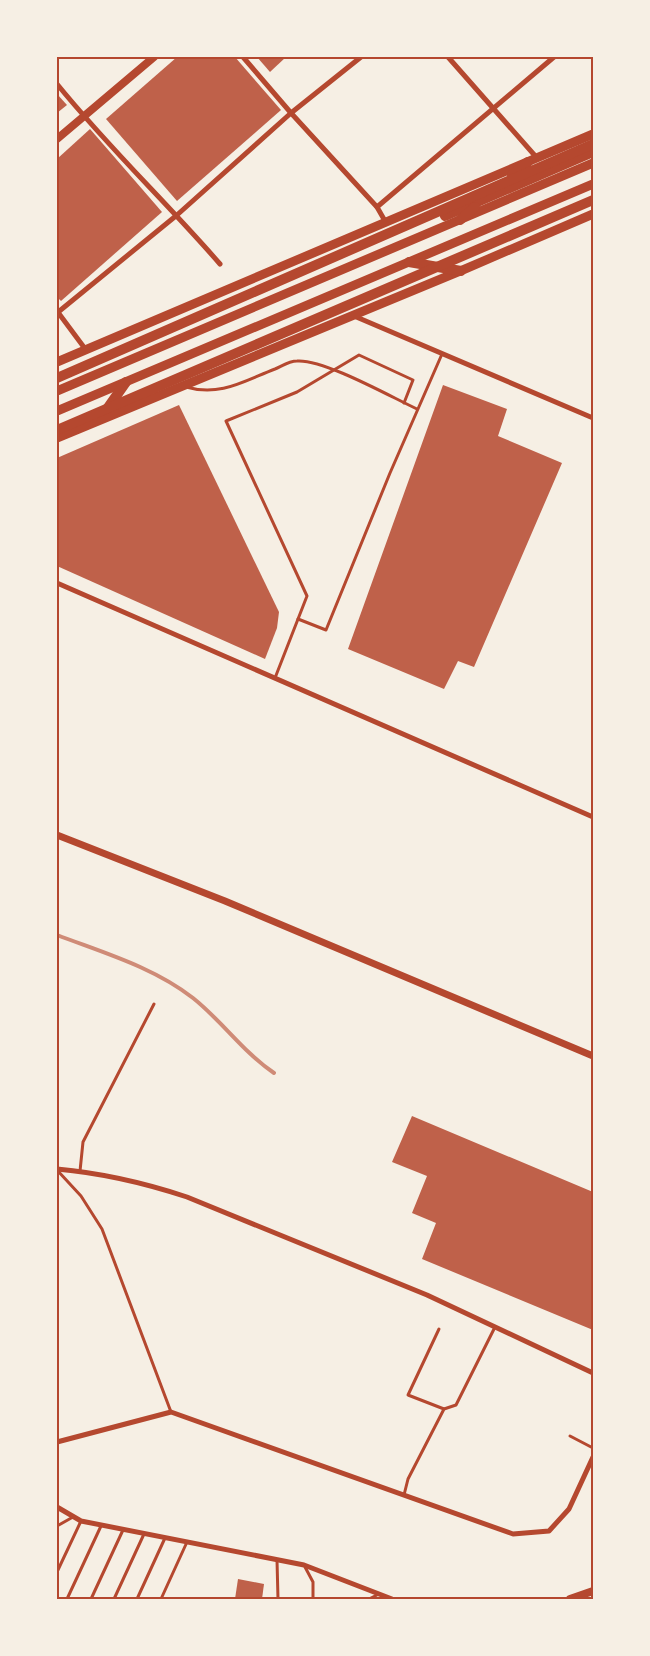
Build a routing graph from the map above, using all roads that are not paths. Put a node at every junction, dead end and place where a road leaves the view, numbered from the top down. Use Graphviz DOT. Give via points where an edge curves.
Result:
graph roads {
  1 [pos="154,57"];
  2 [pos="243,57"];
  3 [pos="361,57"];
  4 [pos="448,57"];
  5 [pos="554,57"];
  6 [pos="57,84"];
  7 [pos="494,109"];
  8 [pos="291,113"];
  9 [pos="83,117"];
  10 [pos="593,134"];
  11 [pos="57,139"];
  12 [pos="593,144"];
  13 [pos="593,152"];
  14 [pos="532,160"];
  15 [pos="593,163"];
  16 [pos="593,184"];
  17 [pos="593,200"];
  18 [pos="377,207"];
  19 [pos="593,214"];
  20 [pos="177,215"];
  21 [pos="460,220"];
  22 [pos="385,221"];
  23 [pos="409,262"];
  24 [pos="220,264"];
  25 [pos="461,271"];
  26 [pos="57,312"];
  27 [pos="352,315"];
  28 [pos="86,350"];
  29 [pos="442,352"];
  30 [pos="57,362"];
  31 [pos="335,370"];
  32 [pos="57,378"];
  33 [pos="126,382"];
  34 [pos="57,384"];
  35 [pos="182,385"];
  36 [pos="57,392"];
  37 [pos="404,403"];
  38 [pos="417,409"];
  39 [pos="57,411"];
  40 [pos="593,418"];
  41 [pos="100,419"];
  42 [pos="57,430"];
  43 [pos="57,438"];
  44 [pos="57,583"];
  45 [pos="298,618"];
  46 [pos="275,678"];
  47 [pos="593,817"];
  48 [pos="57,835"];
  49 [pos="154,1004"];
  50 [pos="593,1056"];
  51 [pos="57,1170"];
  52 [pos="80,1171"];
  53 [pos="495,1327"];
  54 [pos="439,1329"];
  55 [pos="593,1373"];
  56 [pos="444,1409"];
  57 [pos="171,1412"];
  58 [pos="570,1436"];
  59 [pos="57,1442"];
  60 [pos="593,1448"];
  61 [pos="593,1457"];
  62 [pos="404,1495"];
  63 [pos="57,1507"];
  64 [pos="74,1517"];
  65 [pos="81,1521"];
  66 [pos="57,1526"];
  67 [pos="101,1526"];
  68 [pos="123,1530"];
  69 [pos="144,1534"];
  70 [pos="165,1538"];
  71 [pos="187,1542"];
  72 [pos="277,1560"];
  73 [pos="304,1565"];
  74 [pos="57,1572"];
  75 [pos="593,1591"];
  76 [pos="379,1594"];
  77 [pos="67,1599"];
  78 [pos="91,1599"];
  79 [pos="114,1599"];
  80 [pos="137,1599"];
  81 [pos="161,1599"];
  82 [pos="278,1599"];
  83 [pos="313,1599"];
  84 [pos="369,1599"];
  85 [pos="392,1599"];
  86 [pos="570,1599"];
  1 -- 9 [label="main road"];
  2 -- 8 [label="street"];
  3 -- 8 [label="street"];
  4 -- 7 [label="street"];
  5 -- 7 [label="street"];
  6 -- 9 [label="street"];
  7 -- 14 [label="street"];
  7 -- 18 [label="street"];
  8 -- 18 [label="street"];
  8 -- 20 [label="street"];
  9 -- 11 [label="main road"];
  9 -- 20 [label="street"];
  10 -- 14 [label="main road"];
  12 -- 32 [label="highway"];
  13 -- 34 [label="highway"];
  14 -- 21 [label="highway"];
  14 -- 22 [label="main road"];
  15 -- 21 [label="main road"];
  16 -- 23 [label="main road"];
  17 -- 42 [label="highway"];
  18 -- 22 [label="street"];
  19 -- 25 [label="main road"];
  20 -- 24 [label="street"];
  20 -- 26 [label="street"];
  21 -- 36 [label="main road"];
  22 -- 28 [label="main road"];
  23 -- 25 [label="highway"];
  23 -- 33 [label="main road"];
  25 -- 27 [label="main road"];
  26 -- 28 [label="street"];
  27 -- 29 [label="street"];
  27 -- 35 [label="main road"];
  28 -- 30 [label="main road"];
  29 -- 38 [label="lane"];
  29 -- 40 [label="street"];
  31 -- 35 [label="lane" via="298,361 224,390"];
  31 -- 37 [label="lane"];
  31 -- 37 [label="lane" via="359,355 413,380"];
  31 -- 45 [label="lane" via="297,392 226,421 307,596"];
  33 -- 39 [label="main road"];
  33 -- 41 [label="highway"];
  35 -- 41 [label="main road"];
  37 -- 38 [label="lane"];
  38 -- 45 [label="lane" via="326,630"];
  41 -- 43 [label="main road"];
  44 -- 46 [label="street"];
  45 -- 46 [label="lane"];
  46 -- 47 [label="street"];
  48 -- 50 [label="street" via="225,901"];
  49 -- 52 [label="lane" via="83,1142"];
  51 -- 52 [label="street"];
  51 -- 57 [label="lane" via="81,1196 102,1229"];
  52 -- 53 [label="street" via="187,1197 427,1295"];
  53 -- 55 [label="street"];
  53 -- 56 [label="lane" via="456,1405"];
  54 -- 56 [label="lane" via="408,1395"];
  56 -- 62 [label="lane" via="408,1479"];
  57 -- 59 [label="street"];
  57 -- 62 [label="street"];
  58 -- 60 [label="lane"];
  61 -- 62 [label="street" via="569,1509 549,1531 513,1534"];
  63 -- 64 [label="street"];
  64 -- 65 [label="street"];
  64 -- 66 [label="lane"];
  65 -- 67 [label="street"];
  65 -- 74 [label="lane"];
  67 -- 68 [label="street"];
  67 -- 77 [label="lane"];
  68 -- 69 [label="street"];
  68 -- 78 [label="lane"];
  69 -- 70 [label="street"];
  69 -- 79 [label="lane"];
  70 -- 71 [label="street"];
  70 -- 80 [label="lane"];
  71 -- 72 [label="street"];
  71 -- 81 [label="lane"];
  72 -- 73 [label="street"];
  72 -- 82 [label="lane"];
  73 -- 76 [label="street"];
  73 -- 83 [label="lane" via="313,1582"];
  75 -- 86 [label="main road"];
  76 -- 84 [label="lane"];
  76 -- 85 [label="street"];
}
